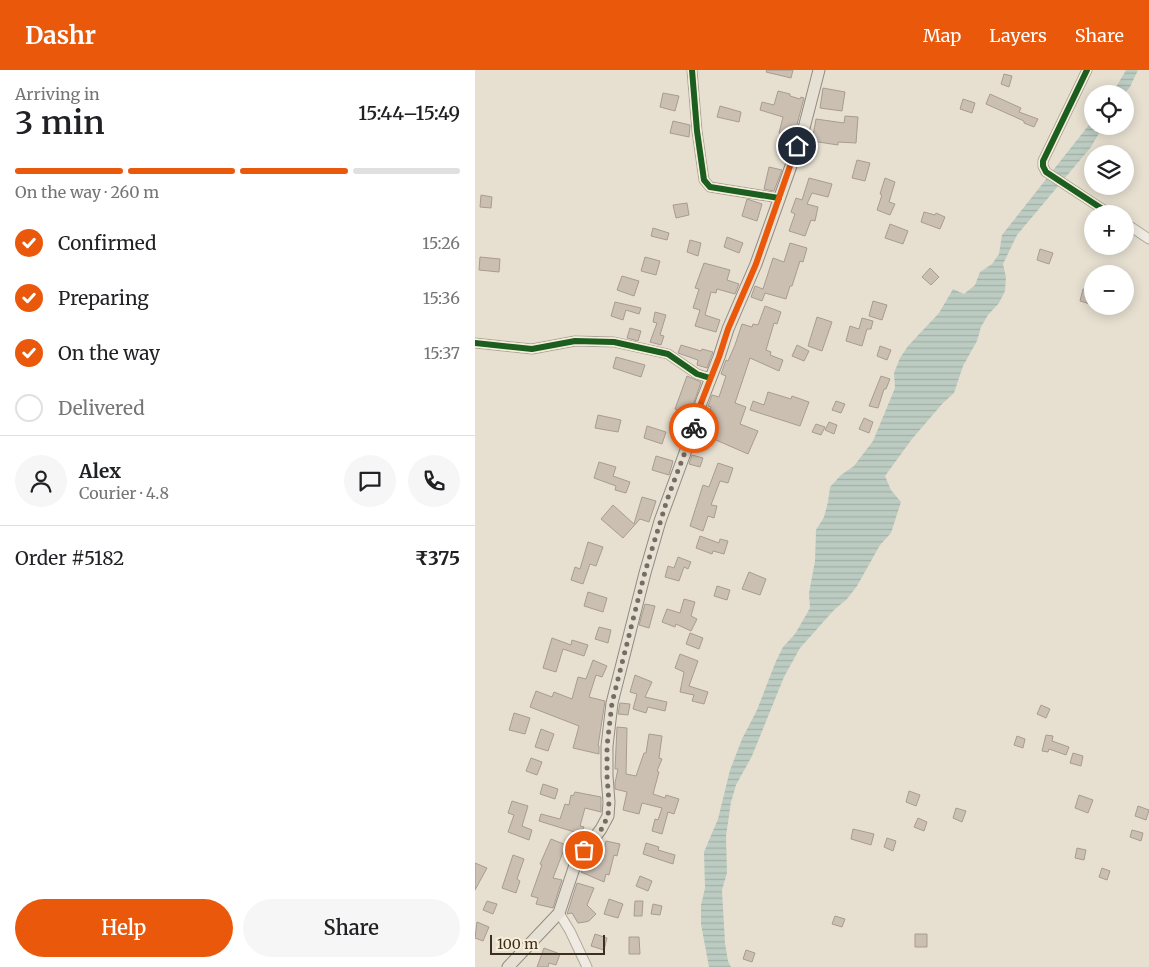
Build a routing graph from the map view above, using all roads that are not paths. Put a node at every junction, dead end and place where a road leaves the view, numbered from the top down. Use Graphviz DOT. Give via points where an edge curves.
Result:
graph roads {
  1 [pos="692,70"];
  2 [pos="819,70"];
  3 [pos="1087,70"];
  4 [pos="779,198"];
  5 [pos="1096,205"];
  6 [pos="1134,230"];
  7 [pos="1149,240"];
  8 [pos="475,343"];
  9 [pos="710,378"];
  10 [pos="559,913"];
  11 [pos="507,967"];
  12 [pos="587,967"];
  1 -- 4 [label="street" via="704,180 710,187"];
  2 -- 4 [label="main road" via="803,132"];
  3 -- 5 [label="street" via="1043,166 1046,172"];
  4 -- 9 [label="main road"];
  6 -- 7 [label="street"];
  8 -- 9 [label="street" via="532,349 575,341 614,342 668,354 697,374"];
  9 -- 10 [label="main road" via="653,544 612,703 607,746 608,816 576,862"];
  10 -- 11 [label="main road"];
  10 -- 12 [label="street"];
}
